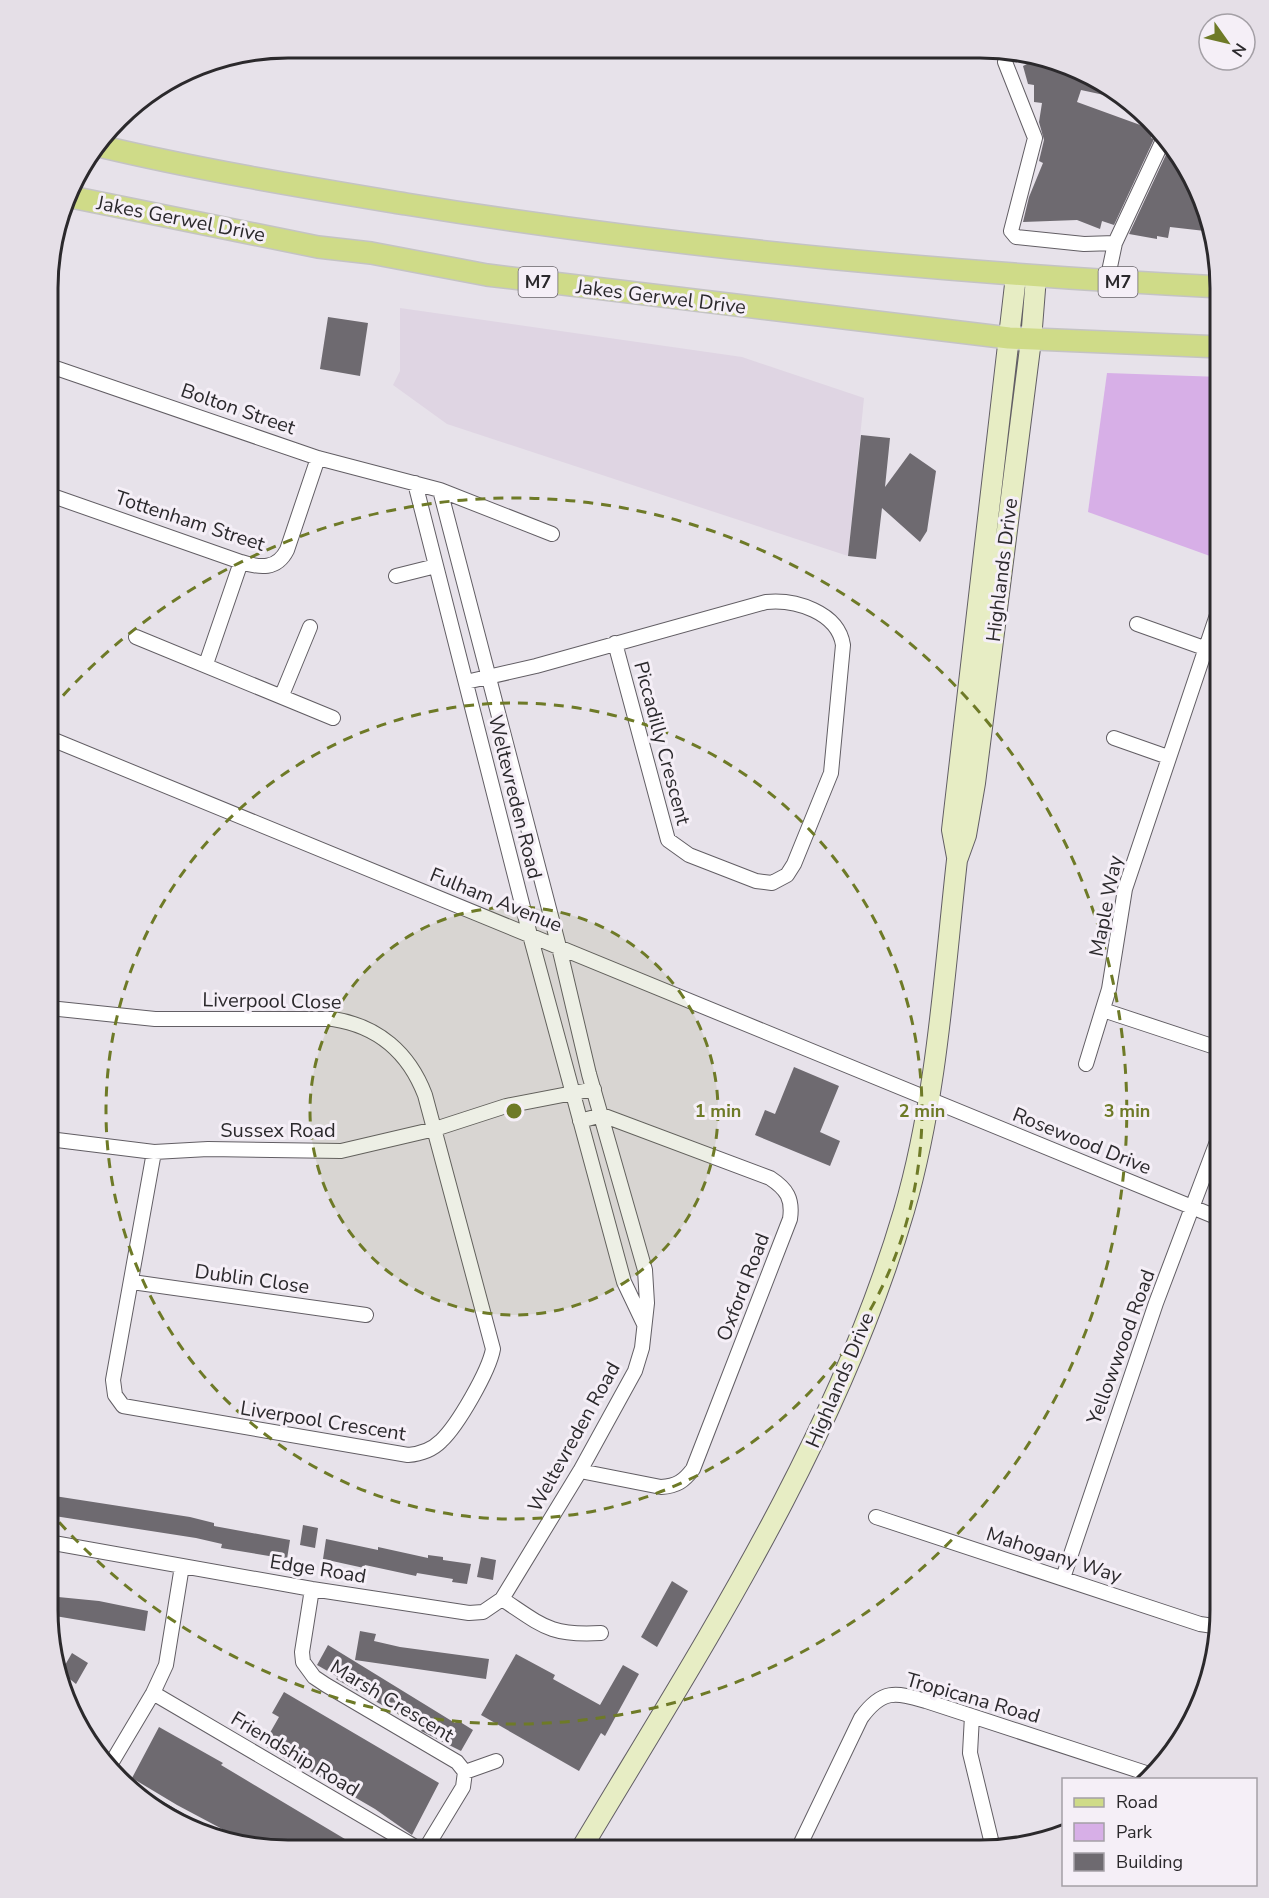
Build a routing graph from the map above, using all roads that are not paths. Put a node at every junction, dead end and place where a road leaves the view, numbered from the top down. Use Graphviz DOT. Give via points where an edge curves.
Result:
graph roads {
  1 [pos="1005,62"];
  2 [pos="1160,146"];
  3 [pos="107,148"];
  4 [pos="78,197"];
  5 [pos="1115,243"];
  6 [pos="1026,277"];
  7 [pos="1107,281"];
  8 [pos="1210,286"];
  9 [pos="1010,338"];
  10 [pos="1031,340"];
  11 [pos="1210,347"];
  12 [pos="58,369"];
  13 [pos="318,458"];
  14 [pos="415,483"];
  15 [pos="440,490"];
  16 [pos="58,498"];
  17 [pos="552,534"];
  18 [pos="241,562"];
  19 [pos="436,566"];
  20 [pos="396,576"];
  21 [pos="1137,624"];
  22 [pos="310,627"];
  23 [pos="1210,635"];
  24 [pos="136,637"];
  25 [pos="615,643"];
  26 [pos="1205,649"];
  27 [pos="1210,651"];
  28 [pos="206,664"];
  29 [pos="487,678"];
  30 [pos="466,682"];
  31 [pos="282,695"];
  32 [pos="333,718"];
  33 [pos="1114,738"];
  34 [pos="58,742"];
  35 [pos="1168,758"];
  36 [pos="957,860"];
  37 [pos="530,935"];
  38 [pos="559,947"];
  39 [pos="58,1009"];
  40 [pos="1103,1010"];
  41 [pos="1210,1045"];
  42 [pos="1086,1064"];
  43 [pos="594,1089"];
  44 [pos="573,1093"];
  45 [pos="928,1098"];
  46 [pos="602,1115"];
  47 [pos="580,1120"];
  48 [pos="435,1129"];
  49 [pos="58,1140"];
  50 [pos="154,1152"];
  51 [pos="1210,1161"];
  52 [pos="1193,1208"];
  53 [pos="1210,1215"];
  54 [pos="132,1282"];
  55 [pos="366,1315"];
  56 [pos="644,1324"];
  57 [pos="580,1471"];
  58 [pos="876,1517"];
  59 [pos="58,1544"];
  60 [pos="182,1566"];
  61 [pos="1063,1578"];
  62 [pos="312,1589"];
  63 [pos="502,1599"];
  64 [pos="1210,1625"];
  65 [pos="601,1633"];
  66 [pos="153,1693"];
  67 [pos="972,1716"];
  68 [pos="114,1759"];
  69 [pos="496,1761"];
  70 [pos="465,1772"];
  71 [pos="1143,1772"];
  72 [pos="402,1839"];
  73 [pos="431,1839"];
  74 [pos="586,1839"];
  75 [pos="803,1839"];
  76 [pos="991,1839"];
  1 -- 5 [label="street" via="1035,138 1011,231 1016,237"];
  2 -- 5 [label="street"];
  3 -- 6 [label="main road, M7" via="333,192 501,219 732,250"];
  4 -- 9 [label="main road, Jakes Gerwel Drive / M7" via="318,247 487,275"];
  5 -- 7 [label="street"];
  6 -- 7 [label="main road, M7"];
  6 -- 9 [label="main road, Highlands Drive"];
  6 -- 10 [label="main road, Highlands Drive"];
  7 -- 8 [label="main road, M7"];
  9 -- 10 [label="main road, Jakes Gerwel Drive / M7"];
  9 -- 36 [label="main road, Highlands Drive" via="952,830"];
  10 -- 11 [label="main road, Jakes Gerwel Drive / M7"];
  10 -- 36 [label="main road, Highlands Drive" via="975,783 966,835"];
  12 -- 13 [label="street, Bolton Street"];
  13 -- 14 [label="street, Bolton Street"];
  13 -- 18 [label="street, Tottenham Street" via="284,556 272,566"];
  14 -- 15 [label="street, Bolton Street"];
  14 -- 19 [label="street, Weltevreden Road"];
  15 -- 17 [label="street, Bolton Street"];
  15 -- 29 [label="street, Weltevreden Road"];
  16 -- 18 [label="street, Tottenham Street"];
  18 -- 28 [label="street"];
  19 -- 20 [label="street"];
  19 -- 30 [label="street, Weltevreden Road"];
  21 -- 26 [label="street"];
  22 -- 31 [label="street"];
  23 -- 26 [label="street, Maple Way"];
  24 -- 28 [label="street"];
  25 -- 25 [label="street, Piccadilly Crescent" via="777,601 822,614 838,627 843,645 831,773 794,864 783,878 772,883 756,881 689,855 668,840"];
  25 -- 29 [label="street, Piccadilly Crescent"];
  26 -- 27 [label="street"];
  26 -- 35 [label="street, Maple Way"];
  28 -- 31 [label="street"];
  29 -- 30 [label="street, Piccadilly Crescent"];
  29 -- 38 [label="street, Weltevreden Road"];
  30 -- 37 [label="street, Weltevreden Road"];
  31 -- 32 [label="street"];
  33 -- 35 [label="street"];
  34 -- 37 [label="street, Fulham Avenue"];
  35 -- 40 [label="street, Maple Way" via="1125,889"];
  36 -- 45 [label="main road, Highlands Drive"];
  37 -- 38 [label="street, Fulham Avenue"];
  37 -- 44 [label="street, Weltevreden Road"];
  38 -- 43 [label="street, Weltevreden Road"];
  38 -- 45 [label="street, Fulham Avenue"];
  39 -- 48 [label="street, Liverpool Close" via="155,1019 274,1017 362,1024 410,1064"];
  40 -- 41 [label="street"];
  40 -- 42 [label="street, Maple Way"];
  43 -- 44 [label="street, Sussex Road"];
  43 -- 46 [label="street, Weltevreden Road"];
  44 -- 47 [label="street, Weltevreden Road"];
  44 -- 48 [label="street, Sussex Road" via="506,1106"];
  45 -- 52 [label="street, Rosewood Drive"];
  45 -- 74 [label="main road, Highlands Drive" via="905,1209 886,1270 825,1419 767,1532"];
  46 -- 47 [label="street"];
  46 -- 56 [label="street, Weltevreden Road" via="645,1270"];
  46 -- 57 [label="street, Oxford Road" via="770,1178 782,1186 792,1207 693,1469 685,1480 661,1487"];
  47 -- 56 [label="street, Weltevreden Road" via="624,1282"];
  48 -- 50 [label="street, Sussex Road" via="341,1151"];
  48 -- 54 [label="street, Liverpool Crescent" via="493,1349 485,1373 454,1423 430,1450 408,1455 123,1406 115,1395 113,1380"];
  49 -- 50 [label="street, Sussex Road"];
  50 -- 54 [label="street, Liverpool Crescent"];
  51 -- 52 [label="street, Yellowwood Road"];
  52 -- 53 [label="street, Rosewood Drive"];
  52 -- 61 [label="street, Yellowwood Road" via="1148,1324"];
  54 -- 55 [label="street, Dublin Close"];
  56 -- 57 [label="street, Weltevreden Road" via="635,1371"];
  57 -- 63 [label="street, Weltevreden Road"];
  58 -- 61 [label="street, Mahogany Way"];
  59 -- 60 [label="street, Edge Road"];
  60 -- 62 [label="street, Edge Road"];
  60 -- 66 [label="street" via="168,1655"];
  61 -- 64 [label="street, Mahogany Way"];
  62 -- 63 [label="street, Edge Road" via="469,1613 483,1612"];
  62 -- 70 [label="street, Marsh Crescent" via="302,1652 307,1670 457,1762"];
  63 -- 65 [label="street" via="549,1629"];
  66 -- 68 [label="street"];
  66 -- 72 [label="street, Friendship Road"];
  67 -- 71 [label="street, Tropicana Road"];
  67 -- 75 [label="street, Tropicana Road" via="905,1695 887,1694 872,1702"];
  67 -- 76 [label="street" via="970,1753"];
  69 -- 70 [label="street"];
  70 -- 73 [label="street" via="463,1787"];
}
